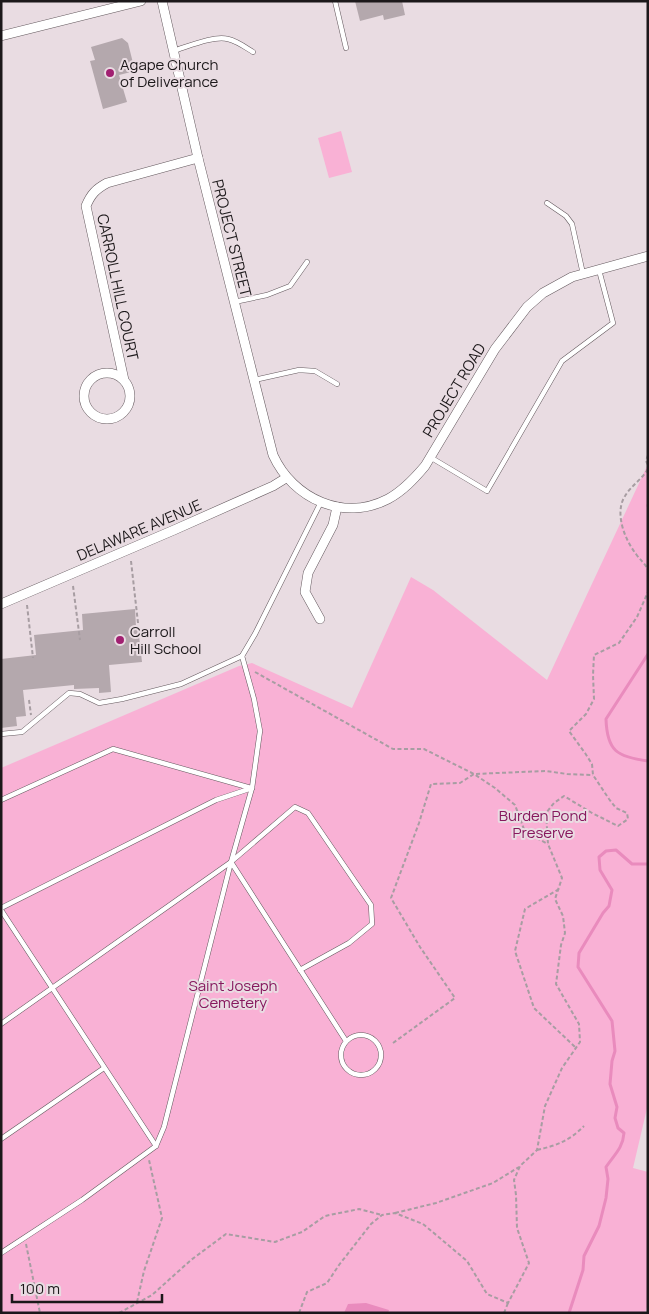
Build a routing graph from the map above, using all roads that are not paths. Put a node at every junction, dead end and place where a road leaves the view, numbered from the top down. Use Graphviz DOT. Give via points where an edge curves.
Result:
graph roads {
  1 [pos="141,1"];
  2 [pos="162,1"];
  3 [pos="335,1"];
  4 [pos="1,36"];
  5 [pos="346,48"];
  6 [pos="173,50"];
  7 [pos="253,52"];
  8 [pos="198,158"];
  9 [pos="547,203"];
  10 [pos="648,256"];
  11 [pos="307,262"];
  12 [pos="598,270"];
  13 [pos="583,274"];
  14 [pos="234,302"];
  15 [pos="124,380"];
  16 [pos="253,381"];
  17 [pos="337,384"];
  18 [pos="430,457"];
  19 [pos="286,478"];
  20 [pos="321,502"];
  21 [pos="337,507"];
  22 [pos="1,604"];
  23 [pos="320,620"];
  24 [pos="242,656"];
  25 [pos="1,734"];
  26 [pos="252,788"];
  27 [pos="1,800"];
  28 [pos="231,862"];
  29 [pos="1,909"];
  30 [pos="300,970"];
  31 [pos="53,988"];
  32 [pos="1,1024"];
  33 [pos="346,1041"];
  34 [pos="104,1068"];
  35 [pos="1,1139"];
  36 [pos="156,1146"];
  37 [pos="1,1253"];
  1 -- 4 [label="street"];
  2 -- 6 [label="street, PROJECT STREET"];
  3 -- 5 [label="lane"];
  6 -- 7 [label="lane" via="225,38"];
  6 -- 8 [label="street, PROJECT STREET"];
  8 -- 14 [label="street, PROJECT STREET"];
  8 -- 15 [label="street, CARROLL HILL COURT" via="107,183 94,192 86,206"];
  9 -- 13 [label="lane" via="572,224"];
  10 -- 12 [label="street, PROJECT ROAD"];
  11 -- 14 [label="lane" via="290,286"];
  12 -- 13 [label="street, PROJECT ROAD"];
  12 -- 18 [label="lane" via="613,323 562,361 487,491"];
  13 -- 18 [label="street, PROJECT ROAD" via="543,293 527,307 495,349"];
  14 -- 16 [label="street, PROJECT STREET"];
  15 -- 15 [label="street, CARROLL HILL COURT" via="130,394 121,414 107,419 88,409 84,394 90,380 103,373 111,373"];
  16 -- 17 [label="lane" via="299,370 315,371"];
  16 -- 19 [label="street, PROJECT STREET" via="273,455"];
  18 -- 21 [label="street, PROJECT ROAD" via="412,481 388,499 364,507"];
  19 -- 20 [label="street, PROJECT ROAD" via="301,492"];
  19 -- 22 [label="street, DELAWARE AVENUE"];
  20 -- 21 [label="street, PROJECT ROAD"];
  20 -- 24 [label="lane"];
  21 -- 23 [label="street" via="333,525 308,573 306,592"];
  24 -- 25 [label="lane" via="181,684 122,699 99,703 80,694 69,693 22,732"];
  24 -- 26 [label="lane" via="260,731"];
  26 -- 27 [label="lane" via="113,749"];
  26 -- 28 [label="lane"];
  26 -- 29 [label="lane" via="216,800"];
  28 -- 30 [label="lane"];
  28 -- 30 [label="lane" via="295,807 308,813 371,905 372,924 350,943"];
  28 -- 31 [label="lane"];
  28 -- 36 [label="lane" via="164,1127"];
  29 -- 31 [label="lane"];
  30 -- 33 [label="lane"];
  31 -- 32 [label="lane"];
  31 -- 34 [label="lane"];
  33 -- 33 [label="lane" via="357,1035 375,1041 381,1058 376,1069 363,1075 350,1072 341,1054"];
  34 -- 35 [label="lane"];
  34 -- 36 [label="lane"];
  36 -- 37 [label="lane"];
}
